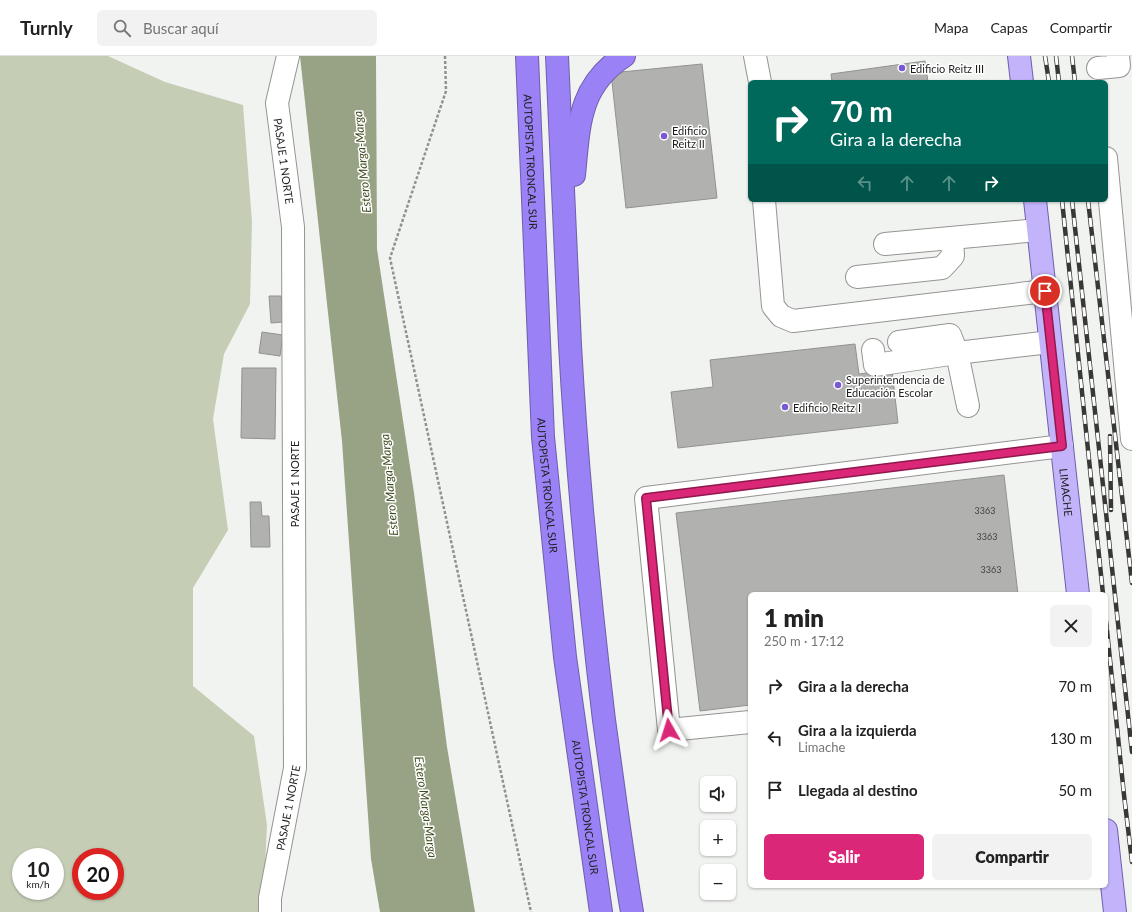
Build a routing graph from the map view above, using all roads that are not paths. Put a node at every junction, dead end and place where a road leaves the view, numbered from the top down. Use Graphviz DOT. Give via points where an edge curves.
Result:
graph roads {
  1 [pos="288,56"];
  2 [pos="527,56"];
  3 [pos="557,56"];
  4 [pos="624,56"];
  5 [pos="755,56"];
  6 [pos="1019,56"];
  7 [pos="1123,62"];
  8 [pos="1098,69"];
  9 [pos="760,80"];
  10 [pos="1022,80"];
  11 [pos="1108,180"];
  12 [pos="764,202"];
  13 [pos="1035,202"];
  14 [pos="1038,230"];
  15 [pos="952,238"];
  16 [pos="566,241"];
  17 [pos="885,244"];
  18 [pos="857,277"];
  19 [pos="1045,291"];
  20 [pos="899,342"];
  21 [pos="1050,342"];
  22 [pos="873,350"];
  23 [pos="956,354"];
  24 [pos="968,406"];
  25 [pos="1132,439"];
  26 [pos="1062,446"];
  27 [pos="1078,592"];
  28 [pos="748,722"];
  29 [pos="1108,850"];
  30 [pos="270,912"];
  31 [pos="601,912"];
  32 [pos="632,912"];
  33 [pos="1114,912"];
  1 -- 30 [label="street, PASAJE 1 NORTE" via="277,103 293,227 295,768 270,898"];
  2 -- 31 [label="highway, AUTOPISTA TRONCAL SUR" via="543,437 565,657"];
  3 -- 16 [label="highway"];
  4 -- 16 [label="highway" via="601,75 592,88 581,115"];
  5 -- 9 [label="street"];
  6 -- 10 [label="main road"];
  7 -- 8 [label="street"];
  11 -- 25 [label="street"];
  12 -- 19 [label="street" via="773,306 781,316 793,321"];
  13 -- 14 [label="main road, LIMACHE"];
  14 -- 15 [label="street"];
  14 -- 19 [label="main road, LIMACHE"];
  15 -- 17 [label="street"];
  15 -- 18 [label="street" via="953,256 942,268"];
  16 -- 32 [label="highway" via="577,449 596,655"];
  19 -- 21 [label="main road, LIMACHE"];
  20 -- 23 [label="street" via="950,336"];
  21 -- 23 [label="street"];
  21 -- 26 [label="main road, LIMACHE"];
  22 -- 23 [label="street" via="875,365"];
  23 -- 24 [label="street"];
  26 -- 27 [label="main road, LIMACHE"];
  26 -- 28 [label="street" via="646,498 669,730"];
  29 -- 33 [label="main road"];
}
